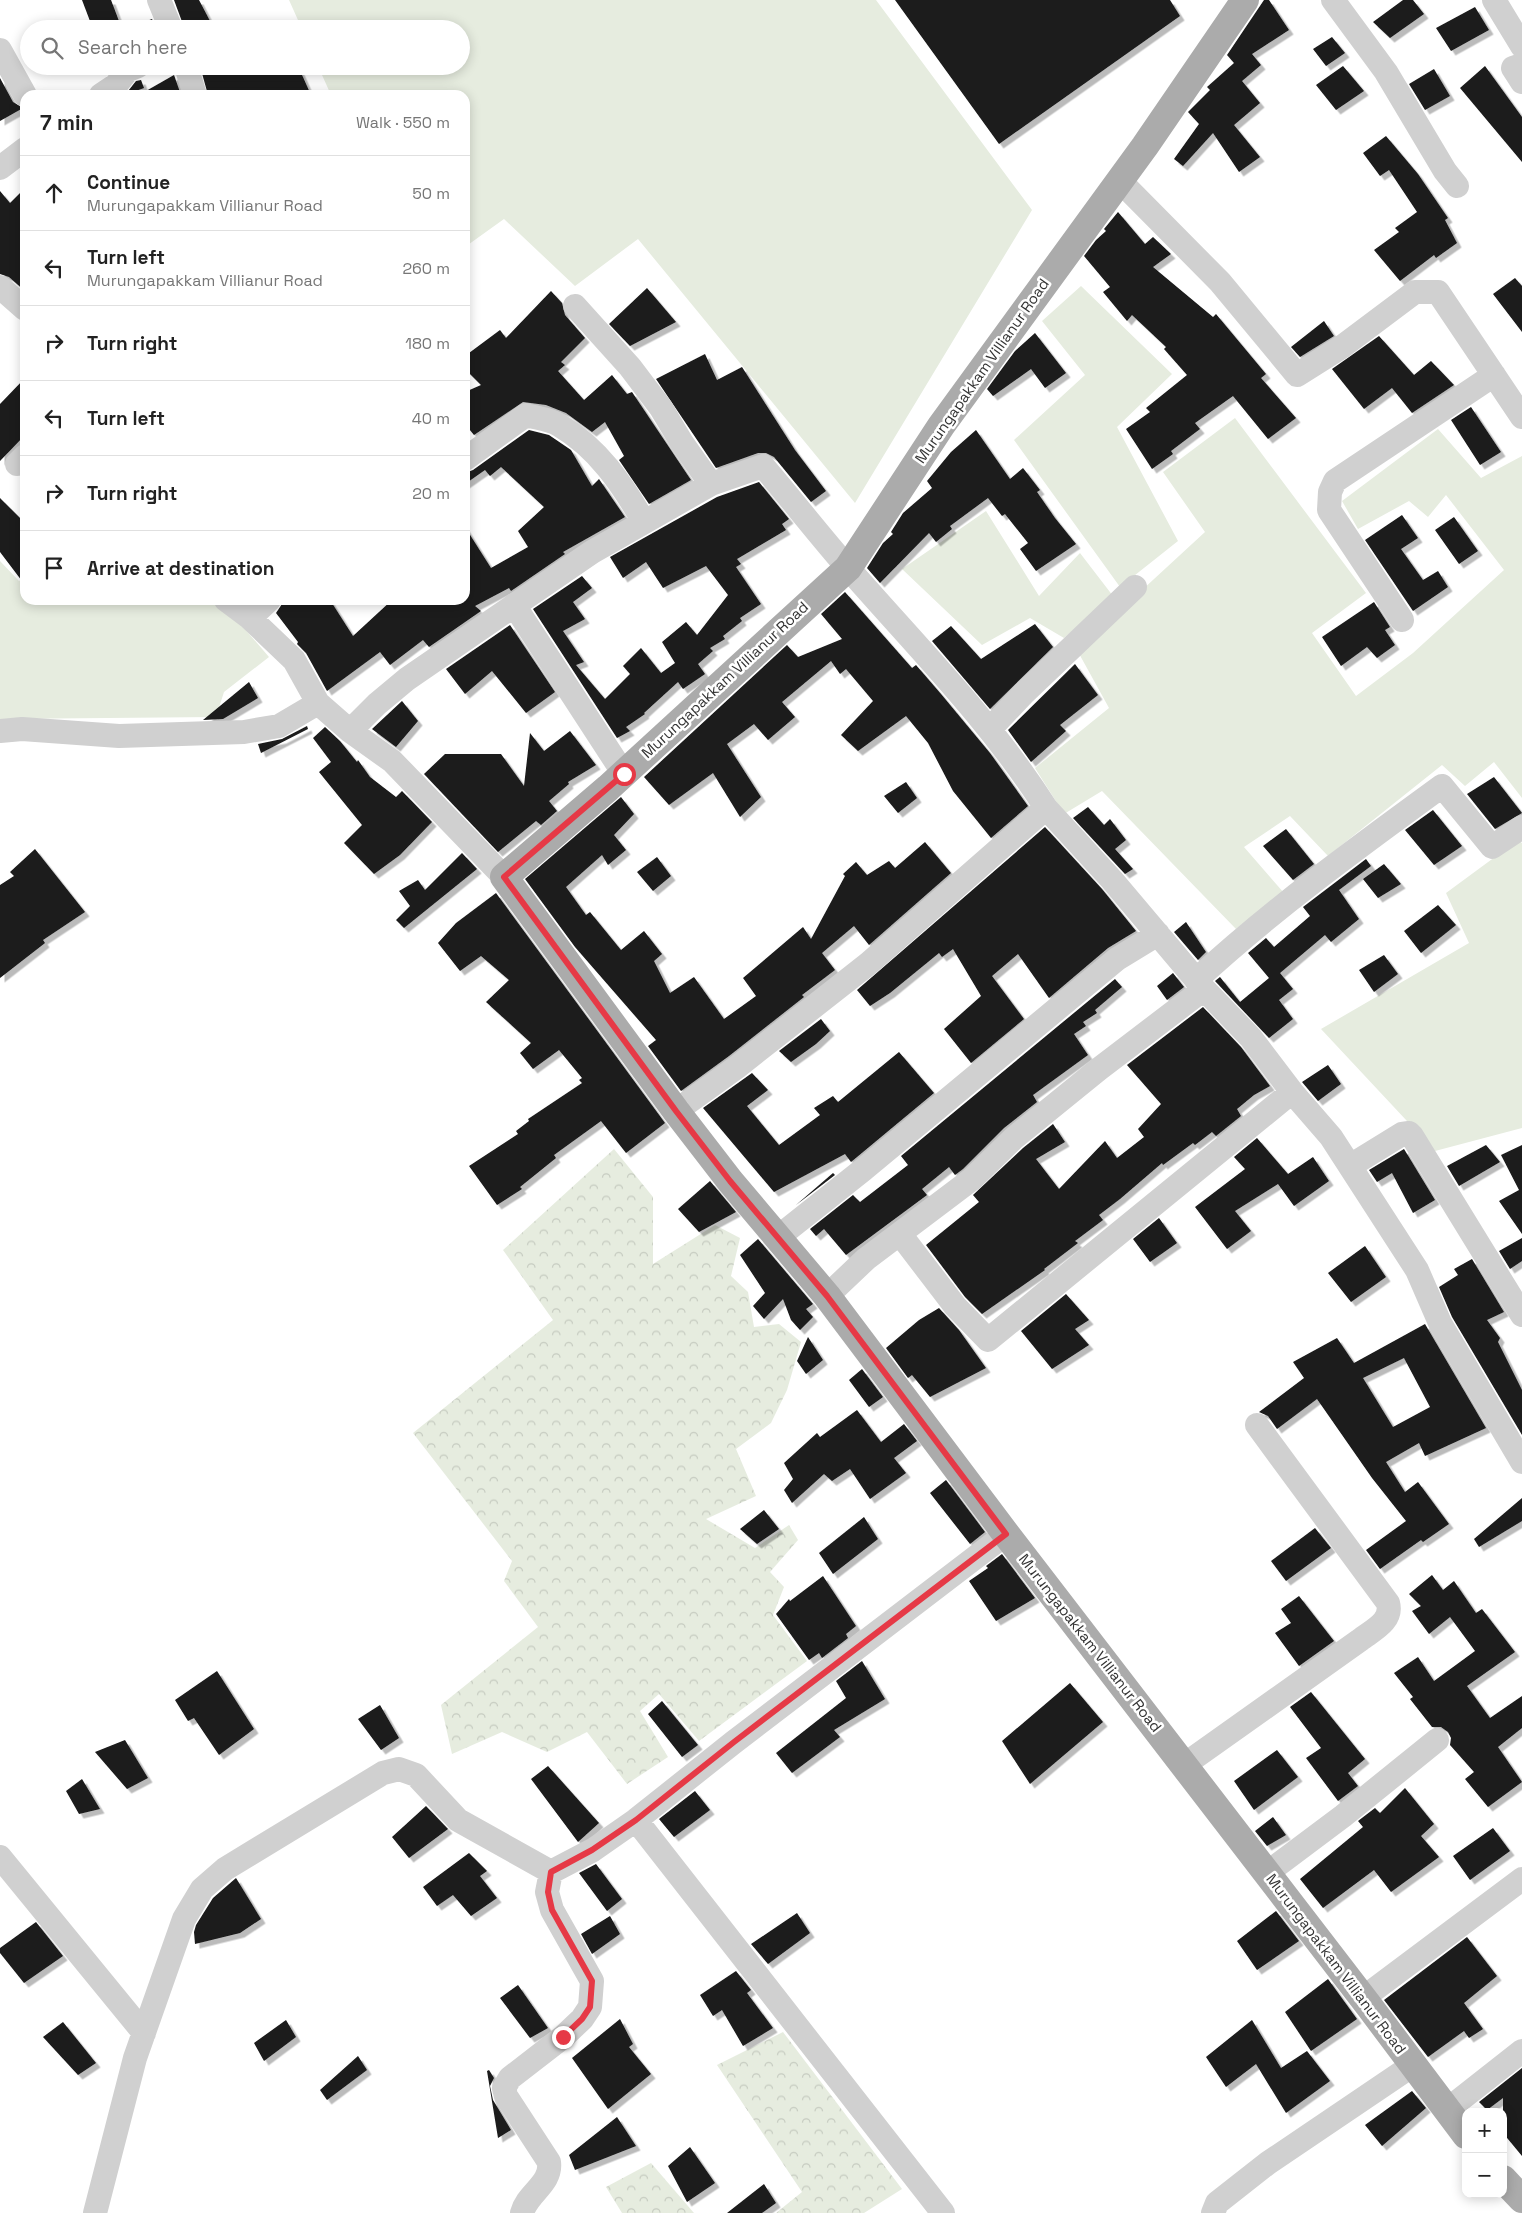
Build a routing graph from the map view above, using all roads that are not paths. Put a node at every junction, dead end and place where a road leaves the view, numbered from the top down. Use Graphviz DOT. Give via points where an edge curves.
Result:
graph roads {
  1 [pos="159,0"];
  2 [pos="1245,0"];
  3 [pos="1333,0"];
  4 [pos="1494,0"];
  5 [pos="167,20"];
  6 [pos="1522,46"];
  7 [pos="0,50"];
  8 [pos="1522,65"];
  9 [pos="124,75"];
  10 [pos="189,75"];
  11 [pos="1522,82"];
  12 [pos="22,90"];
  13 [pos="113,90"];
  14 [pos="193,90"];
  15 [pos="20,153"];
  16 [pos="0,168"];
  17 [pos="1120,180"];
  18 [pos="1457,186"];
  19 [pos="0,287"];
  20 [pos="20,305"];
  21 [pos="575,306"];
  22 [pos="1494,375"];
  23 [pos="1520,410"];
  24 [pos="470,449"];
  25 [pos="711,484"];
  26 [pos="644,522"];
  27 [pos="848,568"];
  28 [pos="1135,587"];
  29 [pos="233,605"];
  30 [pos="264,605"];
  31 [pos="514,605"];
  32 [pos="250,618"];
  33 [pos="1402,620"];
  34 [pos="318,704"];
  35 [pos="990,729"];
  36 [pos="0,731"];
  37 [pos="350,731"];
  38 [pos="624,774"];
  39 [pos="1046,808"];
  40 [pos="1522,828"];
  41 [pos="504,877"];
  42 [pos="1158,934"];
  43 [pos="1200,984"];
  44 [pos="1292,1092"];
  45 [pos="676,1111"];
  46 [pos="1350,1166"];
  47 [pos="900,1234"];
  48 [pos="777,1238"];
  49 [pos="827,1296"];
  50 [pos="1522,1315"];
  51 [pos="1256,1425"];
  52 [pos="1522,1462"];
  53 [pos="1006,1534"];
  54 [pos="1437,1740"];
  55 [pos="1184,1764"];
  56 [pos="636,1820"];
  57 [pos="0,1857"];
  58 [pos="551,1872"];
  59 [pos="1267,1873"];
  60 [pos="1522,1879"];
  61 [pos="1363,1998"];
  62 [pos="144,2033"];
  63 [pos="1522,2051"];
  64 [pos="1413,2065"];
  65 [pos="1447,2110"];
  66 [pos="1462,2130"];
  67 [pos="1507,2183"];
  68 [pos="1522,2199"];
  69 [pos="95,2213"];
  70 [pos="522,2213"];
  71 [pos="943,2213"];
  72 [pos="1212,2213"];
  1 -- 5 [label="street"];
  2 -- 17 [label="main road, Murungapakkam Villianur Road"];
  3 -- 18 [label="street" via="1386,72"];
  4 -- 6 [label="street"];
  7 -- 12 [label="street"];
  8 -- 11 [label="street" via="1513,68"];
  9 -- 13 [label="street"];
  10 -- 14 [label="street"];
  15 -- 16 [label="street"];
  17 -- 22 [label="street" via="1220,282 1297,375 1343,346 1415,292 1438,292"];
  17 -- 27 [label="main road, Murungapakkam Villianur Road" via="941,426"];
  19 -- 20 [label="street"];
  21 -- 25 [label="street" via="662,408"];
  22 -- 23 [label="street"];
  22 -- 33 [label="street" via="1335,482 1330,492 1329,510"];
  24 -- 26 [label="street" via="526,415 558,424 596,453 625,490"];
  25 -- 26 [label="street"];
  25 -- 27 [label="street" via="763,466"];
  26 -- 31 [label="street" via="592,552"];
  27 -- 35 [label="street"];
  27 -- 38 [label="main road, Murungapakkam Villianur Road"];
  28 -- 35 [label="street"];
  29 -- 32 [label="street"];
  30 -- 32 [label="street"];
  31 -- 37 [label="street" via="407,679"];
  31 -- 38 [label="street"];
  32 -- 34 [label="street" via="294,660"];
  34 -- 36 [label="street" via="279,726 244,732 119,736 22,729"];
  34 -- 37 [label="street"];
  35 -- 39 [label="street"];
  37 -- 41 [label="street" via="392,761"];
  38 -- 41 [label="main road, Murungapakkam Villianur Road"];
  39 -- 42 [label="street"];
  39 -- 45 [label="street" via="868,964"];
  40 -- 43 [label="street" via="1492,847 1442,786 1267,917"];
  41 -- 45 [label="main road, Murungapakkam Villianur Road"];
  42 -- 43 [label="street"];
  42 -- 48 [label="street" via="1117,958"];
  43 -- 44 [label="street" via="1251,1038"];
  43 -- 47 [label="street" via="1014,1138 972,1179"];
  44 -- 46 [label="street" via="1331,1137"];
  44 -- 47 [label="street" via="988,1340 955,1306"];
  45 -- 48 [label="main road, Murungapakkam Villianur Road"];
  46 -- 50 [label="street" via="1402,1134 1409,1133"];
  46 -- 52 [label="street" via="1417,1270 1440,1323"];
  47 -- 49 [label="street"];
  48 -- 49 [label="main road, Murungapakkam Villianur Road"];
  49 -- 53 [label="main road, Murungapakkam Villianur Road"];
  51 -- 55 [label="street" via="1388,1603 1389,1613 1385,1621 1360,1640"];
  53 -- 55 [label="main road, Murungapakkam Villianur Road"];
  53 -- 56 [label="street"];
  54 -- 59 [label="street"];
  55 -- 59 [label="main road, Murungapakkam Villianur Road"];
  56 -- 58 [label="street" via="592,1850"];
  56 -- 71 [label="street"];
  57 -- 62 [label="street"];
  58 -- 62 [label="street" via="458,1820 416,1775 399,1769 383,1773 225,1870 202,1889 184,1919"];
  58 -- 70 [label="street" via="548,1892 552,1910 592,1981 590,2007 563,2037 510,2078 504,2088 549,2162 548,2177 527,2201"];
  59 -- 61 [label="main road, Murungapakkam Villianur Road"];
  60 -- 61 [label="street"];
  61 -- 64 [label="main road, Murungapakkam Villianur Road"];
  62 -- 69 [label="street" via="134,2058"];
  63 -- 65 [label="street"];
  64 -- 65 [label="main road, Murungapakkam Villianur Road"];
  64 -- 72 [label="street" via="1268,2163 1217,2203"];
  65 -- 66 [label="main road, Murungapakkam Villianur Road"];
  67 -- 68 [label="main road"];
}
